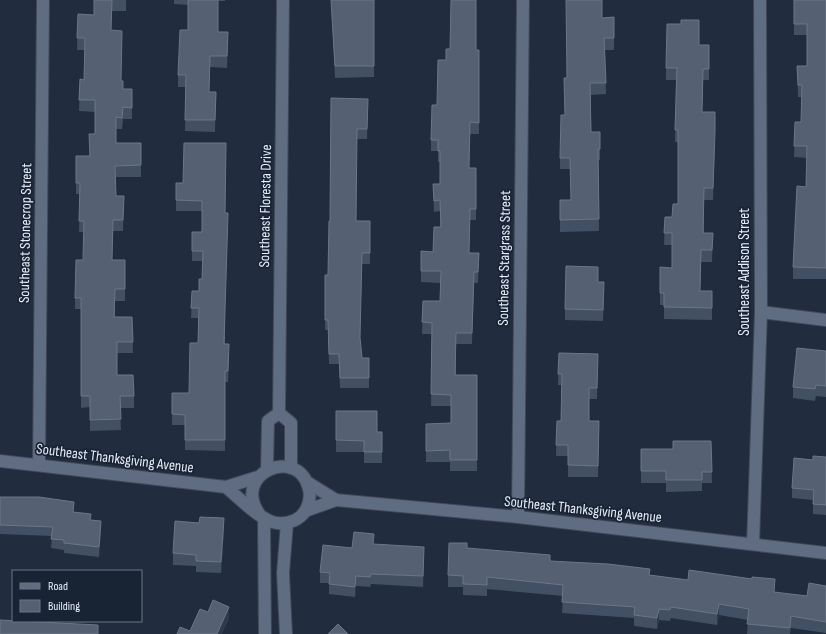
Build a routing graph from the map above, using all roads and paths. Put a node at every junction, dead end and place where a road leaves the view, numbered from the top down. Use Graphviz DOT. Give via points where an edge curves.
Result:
graph roads {
  1 [pos="44,0"];
  2 [pos="283,0"];
  3 [pos="523,0"];
  4 [pos="760,0"];
  5 [pos="761,312"];
  6 [pos="826,320"];
  7 [pos="279,413"];
  8 [pos="0,461"];
  9 [pos="39,465"];
  10 [pos="291,468"];
  11 [pos="263,473"];
  12 [pos="307,482"];
  13 [pos="226,487"];
  14 [pos="336,500"];
  15 [pos="305,511"];
  16 [pos="262,516"];
  17 [pos="518,517"];
  18 [pos="287,523"];
  19 [pos="753,544"];
  20 [pos="826,553"];
  21 [pos="265,634"];
  22 [pos="286,634"];
  1 -- 9 [label="street, Southeast Stonecrop Street"];
  2 -- 7 [label="street, Southeast Floresta Drive"];
  3 -- 17 [label="street, Southeast Stargrass Street"];
  4 -- 5 [label="street, Southeast Addison Street"];
  5 -- 6 [label="street"];
  5 -- 19 [label="street, Southeast Addison Street"];
  7 -- 10 [label="street" via="290,422"];
  7 -- 11 [label="street" via="268,421"];
  8 -- 9 [label="street, Southeast Thanksgiving Avenue"];
  9 -- 13 [label="street, Southeast Thanksgiving Avenue"];
  10 -- 11 [label="street" via="280,466"];
  10 -- 12 [label="street"];
  11 -- 13 [label="street, Southeast Thanksgiving Avenue"];
  11 -- 16 [label="street" via="254,484 252,500"];
  12 -- 14 [label="street, Southeast Thanksgiving Avenue"];
  12 -- 15 [label="street" via="310,498"];
  13 -- 16 [label="street"];
  14 -- 15 [label="street, Southeast Thanksgiving Avenue"];
  14 -- 17 [label="street, Southeast Thanksgiving Avenue"];
  15 -- 18 [label="street" via="297,519"];
  16 -- 18 [label="street" via="274,523"];
  16 -- 21 [label="street"];
  17 -- 19 [label="street, Southeast Thanksgiving Avenue"];
  18 -- 22 [label="street" via="283,573"];
  19 -- 20 [label="street, Southeast Thanksgiving Avenue"];
}
